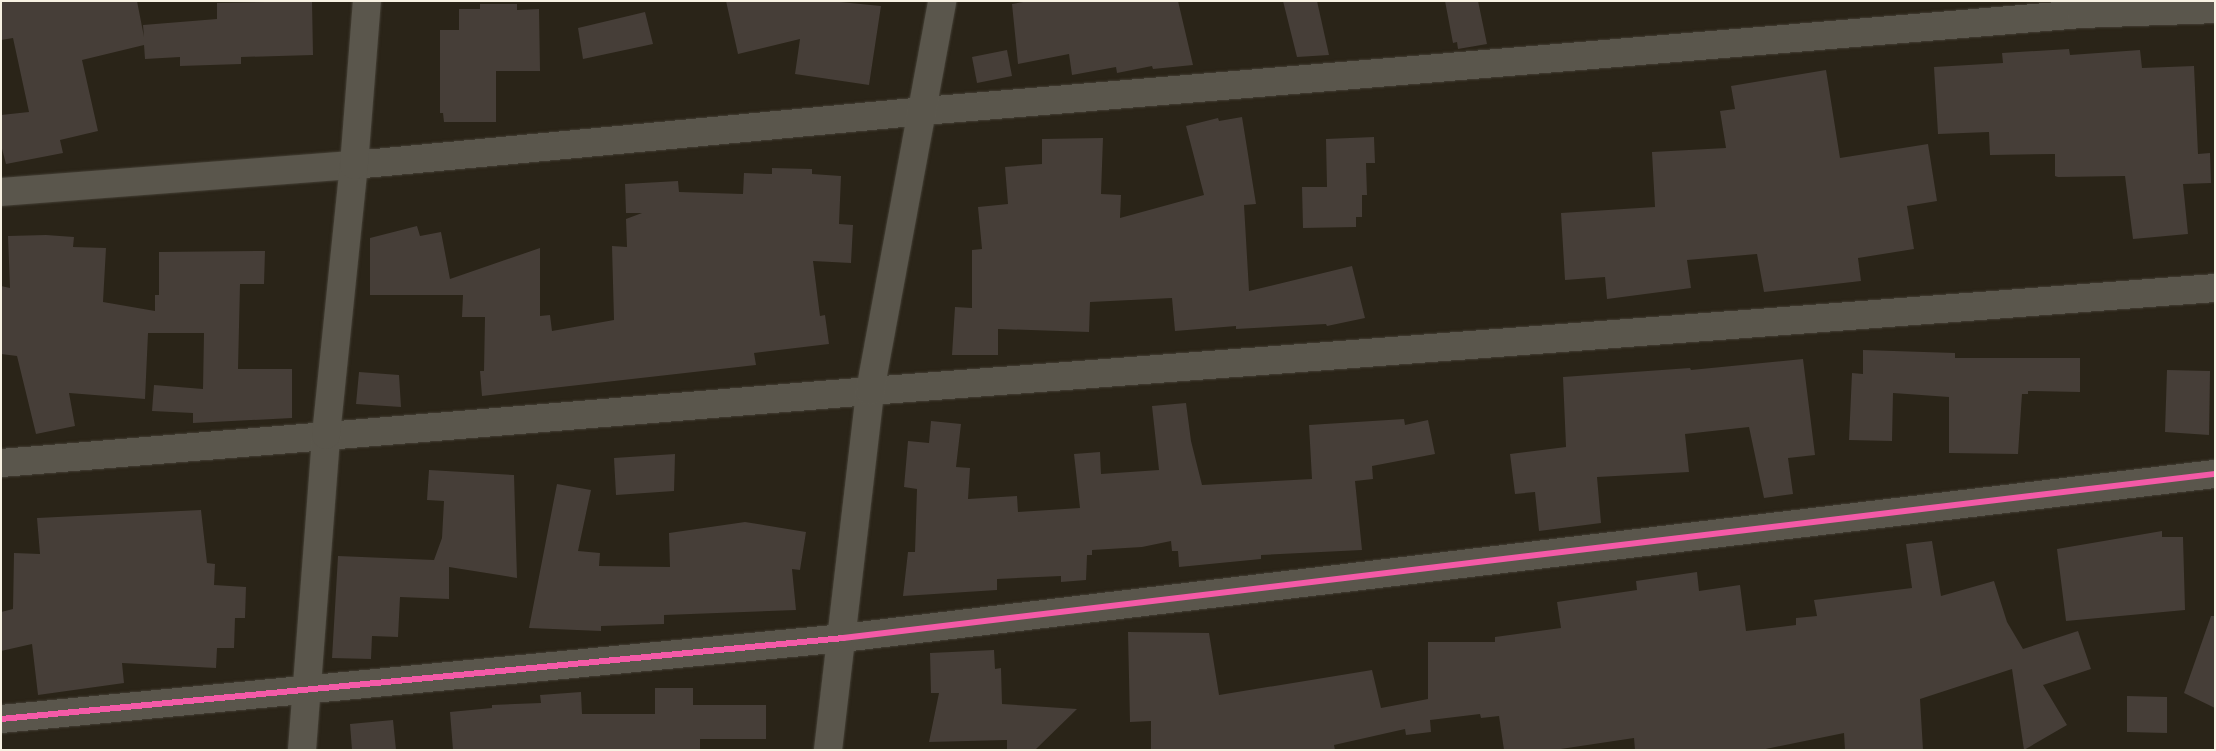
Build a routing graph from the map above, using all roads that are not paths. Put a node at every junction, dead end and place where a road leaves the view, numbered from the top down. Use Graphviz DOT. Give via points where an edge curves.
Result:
graph roads {
  1 [pos="367,1"];
  2 [pos="942,1"];
  3 [pos="2080,8"];
  4 [pos="2215,9"];
  5 [pos="924,111"];
  6 [pos="354,166"];
  7 [pos="1,192"];
  8 [pos="2215,288"];
  9 [pos="870,391"];
  10 [pos="326,435"];
  11 [pos="1,463"];
  12 [pos="2215,474"];
  13 [pos="843,638"];
  14 [pos="304,691"];
  15 [pos="1,719"];
  16 [pos="302,750"];
  17 [pos="828,750"];
  1 -- 6 [label="street"];
  2 -- 5 [label="street"];
  3 -- 4 [label="street"];
  3 -- 5 [label="street"];
  5 -- 6 [label="street"];
  5 -- 9 [label="street"];
  6 -- 7 [label="street"];
  6 -- 10 [label="street"];
  8 -- 9 [label="street"];
  9 -- 10 [label="street"];
  9 -- 13 [label="street"];
  10 -- 11 [label="street"];
  10 -- 14 [label="street"];
  12 -- 13 [label="street"];
  13 -- 14 [label="street"];
  13 -- 17 [label="street"];
  14 -- 15 [label="street"];
  14 -- 16 [label="street"];
}
